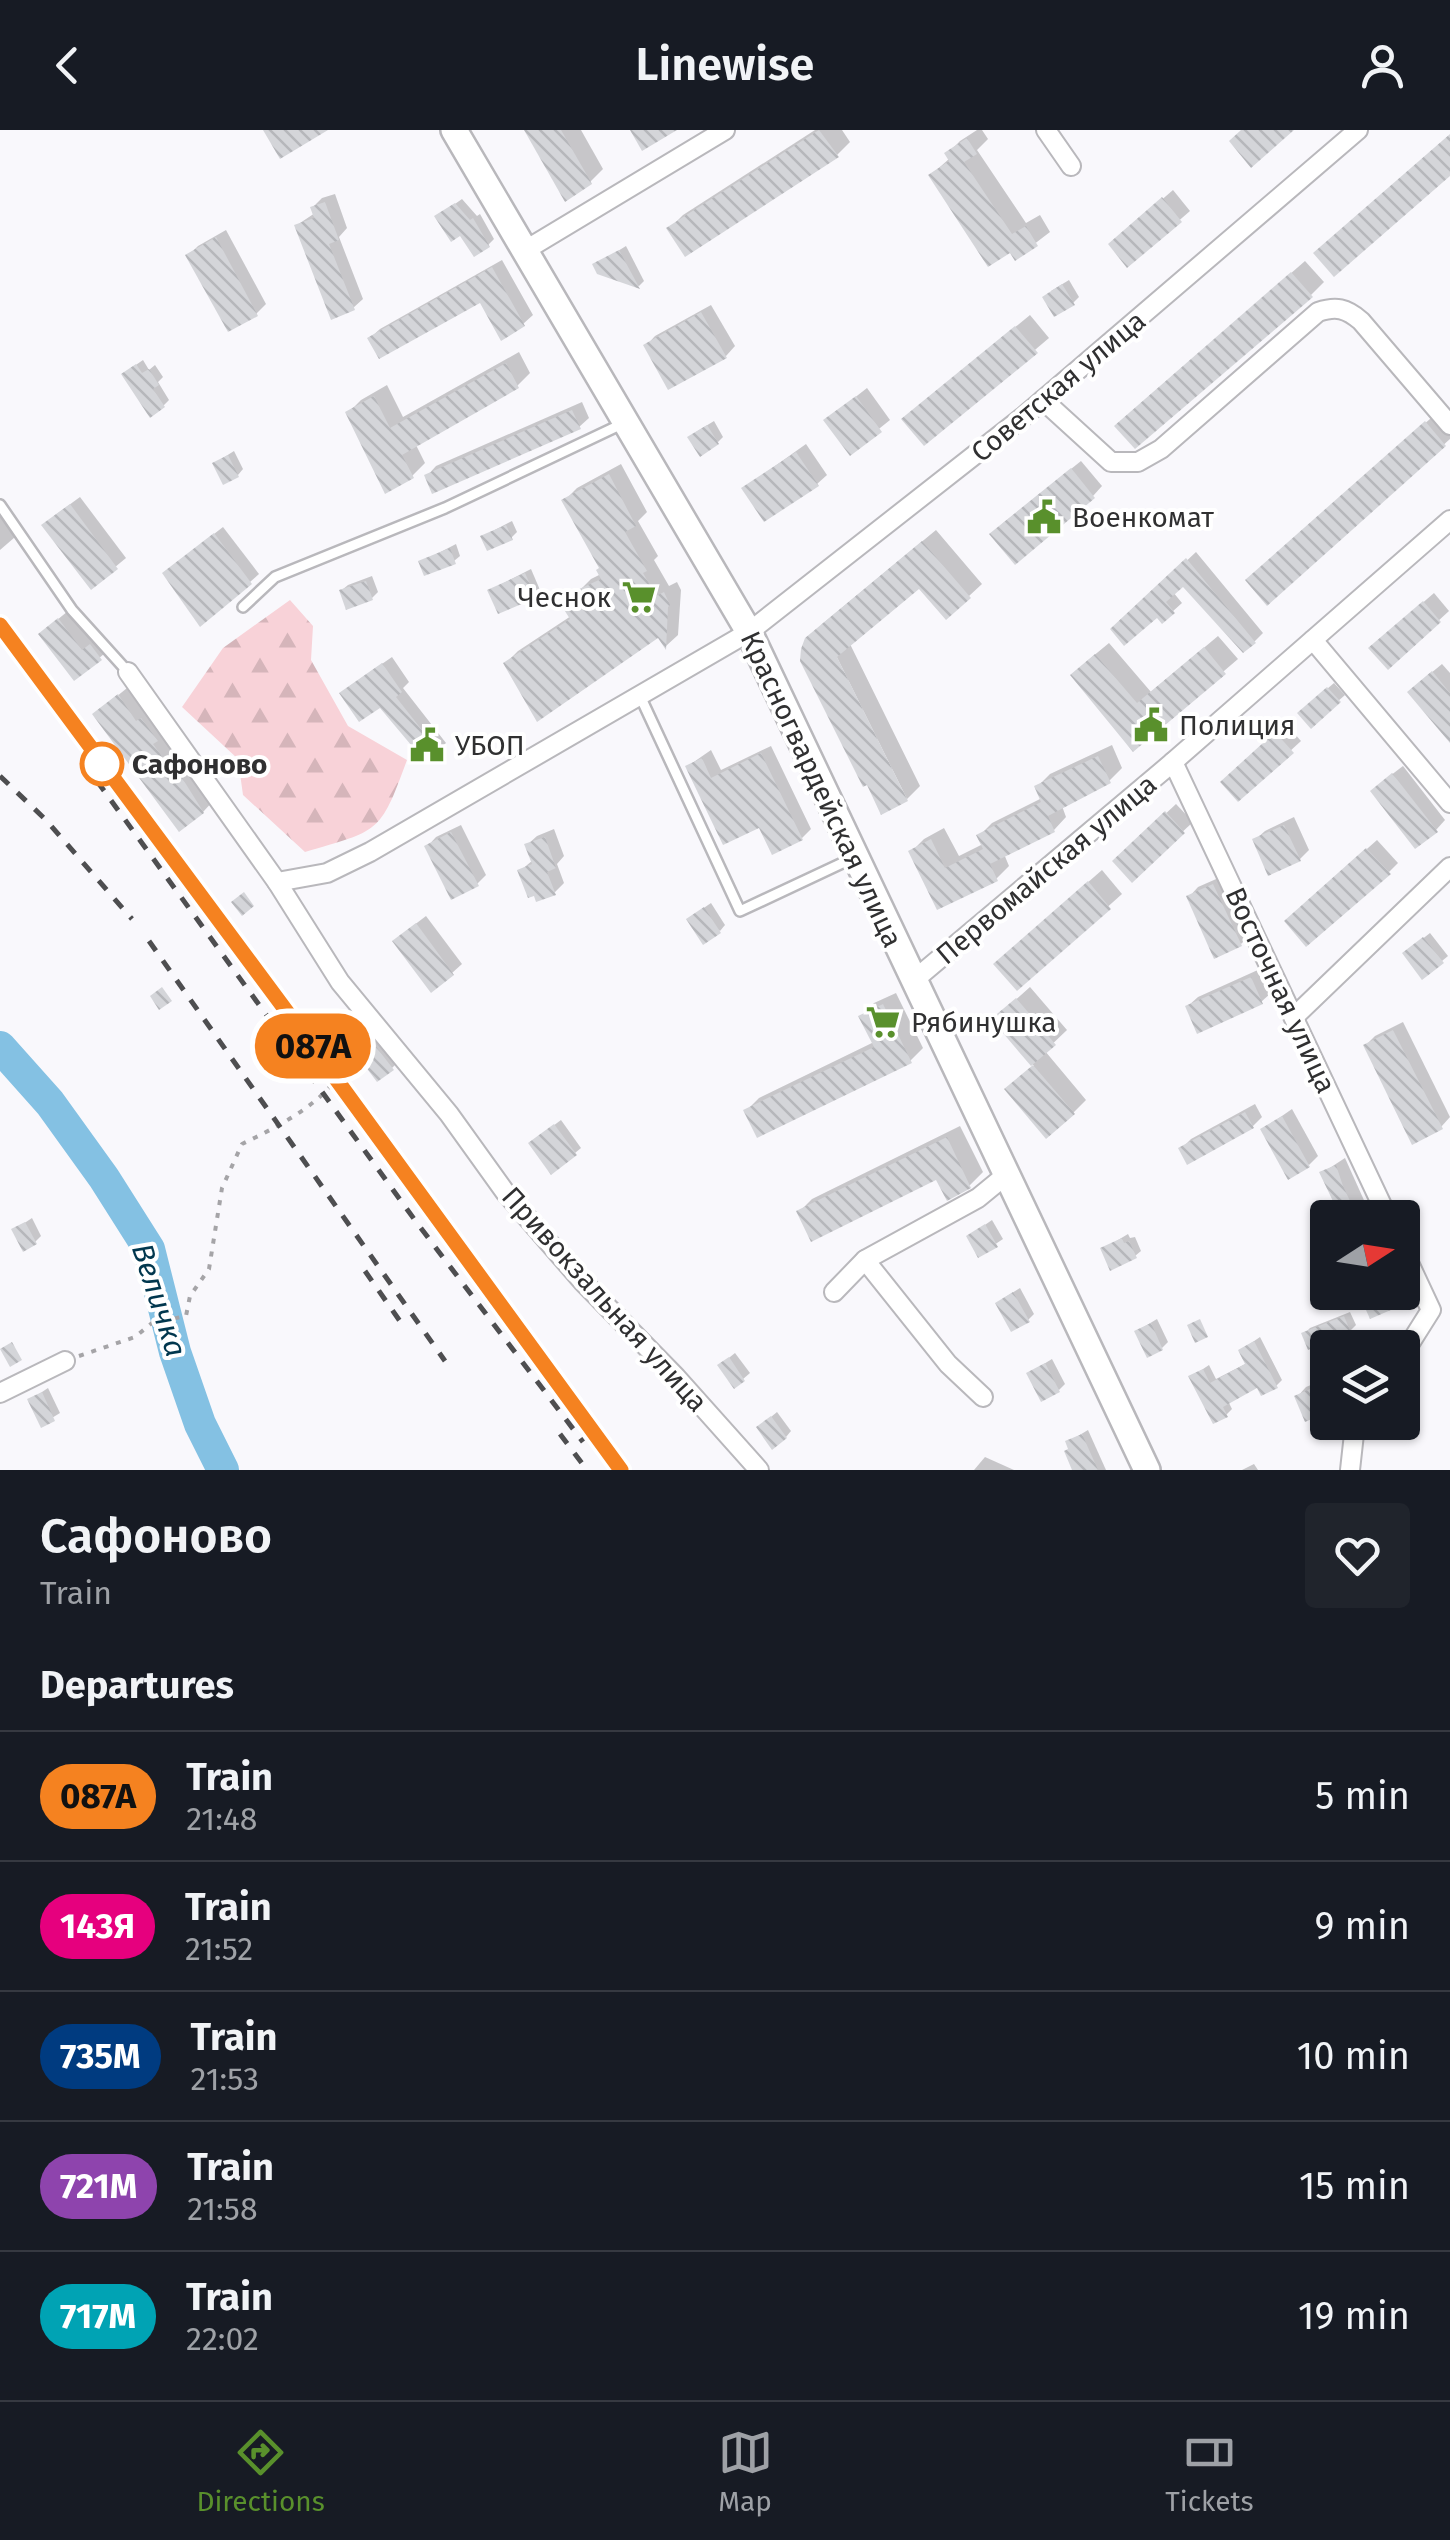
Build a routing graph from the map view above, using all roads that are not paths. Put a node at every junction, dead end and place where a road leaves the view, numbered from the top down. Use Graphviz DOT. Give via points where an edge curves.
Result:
graph roads {
  1 [pos="454,130"];
  2 [pos="725,130"];
  3 [pos="1046,130"];
  4 [pos="1358,130"];
  5 [pos="1071,166"];
  6 [pos="524,251"];
  7 [pos="1043,400"];
  8 [pos="625,423"];
  9 [pos="1450,425"];
  10 [pos="0,505"];
  11 [pos="1450,520"];
  12 [pos="243,607"];
  13 [pos="749,632"];
  14 [pos="1312,640"];
  15 [pos="128,672"];
  16 [pos="640,696"];
  17 [pos="1173,762"];
  18 [pos="1450,803"];
  19 [pos="855,857"];
  20 [pos="1450,867"];
  21 [pos="278,882"];
  22 [pos="913,981"];
  23 [pos="1294,1017"];
  24 [pos="1006,1175"];
  25 [pos="1380,1200"];
  26 [pos="864,1260"];
  27 [pos="1420,1286"];
  28 [pos="834,1292"];
  29 [pos="1418,1330"];
  30 [pos="65,1361"];
  31 [pos="0,1393"];
  32 [pos="983,1397"];
  33 [pos="1353,1440"];
  34 [pos="759,1470"];
  35 [pos="1147,1470"];
  36 [pos="1350,1470"];
  1 -- 6 [label="street, Красногвардейская улица"];
  2 -- 6 [label="street"];
  3 -- 5 [label="street"];
  4 -- 7 [label="street, Советская улица"];
  6 -- 8 [label="street, Красногвардейская улица"];
  7 -- 9 [label="street" via="1111,462 1138,462 1333,306 1361,320"];
  7 -- 13 [label="street, Советская улица"];
  8 -- 12 [label="lane" via="276,577"];
  8 -- 13 [label="street, Красногвардейская улица"];
  10 -- 15 [label="lane" via="72,610"];
  11 -- 14 [label="street, Первомайская улица"];
  13 -- 16 [label="street"];
  13 -- 19 [label="street, Красногвардейская улица"];
  14 -- 17 [label="street, Первомайская улица"];
  14 -- 18 [label="street"];
  15 -- 21 [label="street, Привокзальная улица"];
  16 -- 19 [label="lane" via="740,911"];
  16 -- 21 [label="street" via="370,852 327,872"];
  17 -- 22 [label="street, Первомайская улица"];
  17 -- 23 [label="street, Восточная улица"];
  19 -- 22 [label="street, Красногвардейская улица"];
  20 -- 23 [label="street"];
  21 -- 34 [label="street, Привокзальная улица" via="340,982 505,1192"];
  22 -- 24 [label="street, Красногвардейская улица"];
  23 -- 25 [label="street, Восточная улица"];
  24 -- 26 [label="street" via="978,1198"];
  24 -- 35 [label="street, Красногвардейская улица"];
  26 -- 28 [label="street"];
  26 -- 32 [label="street"];
  27 -- 29 [label="street" via="1431,1310"];
  30 -- 31 [label="street"];
  33 -- 36 [label="street"];
}
